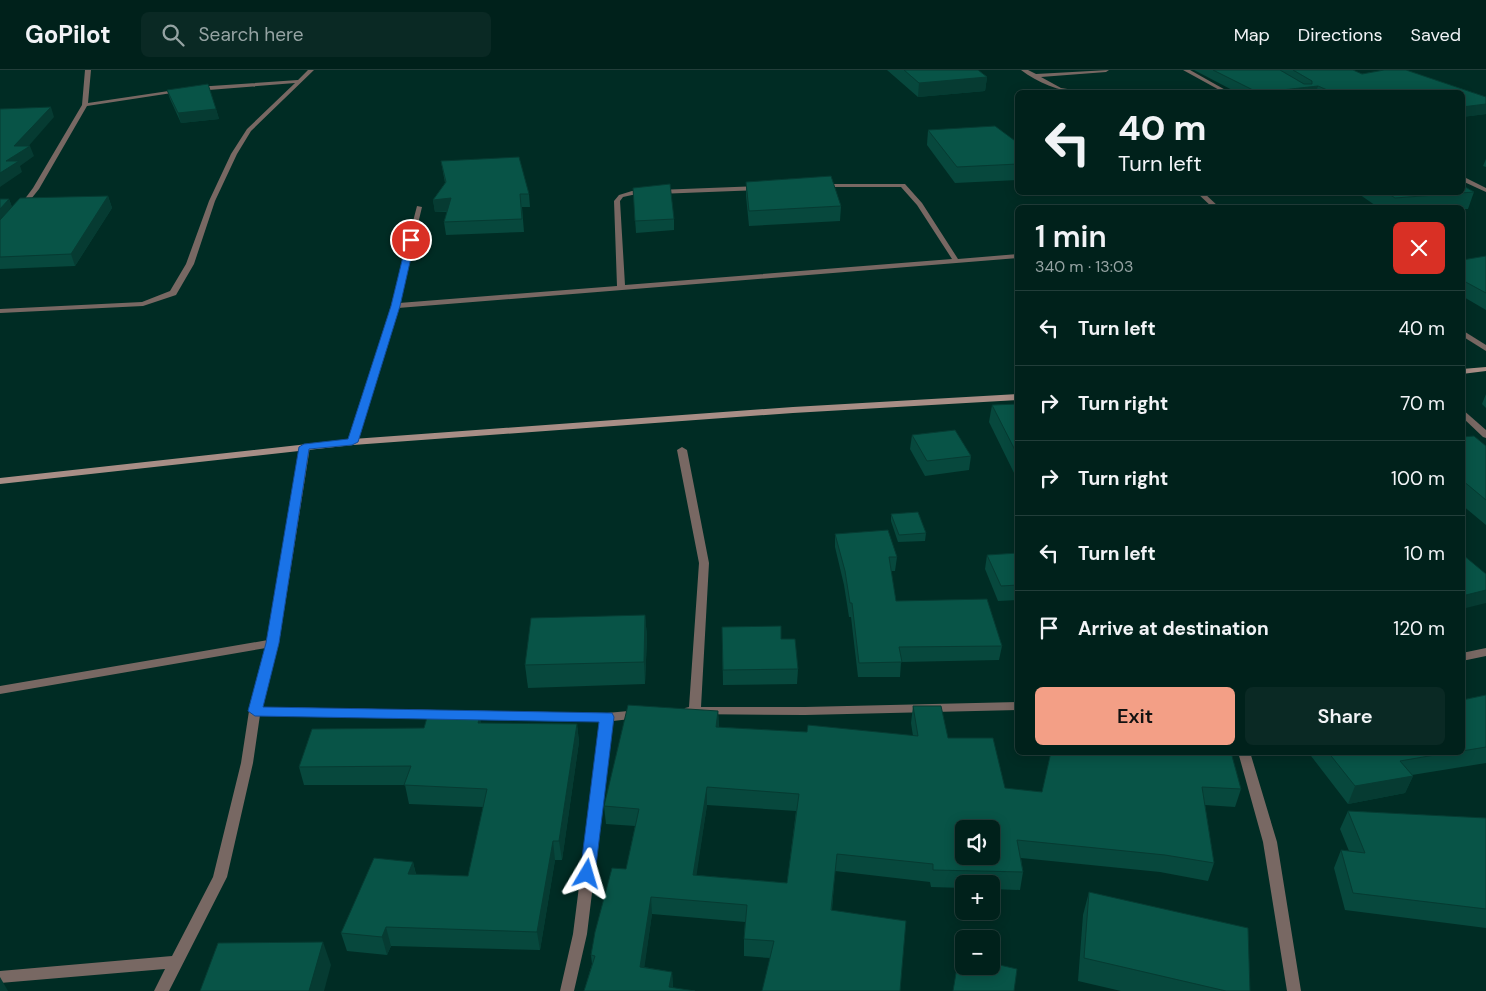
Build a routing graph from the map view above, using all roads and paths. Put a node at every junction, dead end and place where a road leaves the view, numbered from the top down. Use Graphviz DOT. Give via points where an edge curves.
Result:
graph roads {
  1 [pos="88,70"];
  2 [pos="311,70"];
  3 [pos="1024,70"];
  4 [pos="1106,70"];
  5 [pos="1186,70"];
  6 [pos="1073,71"];
  7 [pos="1033,76"];
  8 [pos="300,81"];
  9 [pos="1058,90"];
  10 [pos="1222,90"];
  11 [pos="85,104"];
  12 [pos="1465,180"];
  13 [pos="815,187"];
  14 [pos="766,188"];
  15 [pos="1486,190"];
  16 [pos="1202,195"];
  17 [pos="1214,205"];
  18 [pos="419,207"];
  19 [pos="18,211"];
  20 [pos="1015,256"];
  21 [pos="957,262"];
  22 [pos="621,288"];
  23 [pos="396,306"];
  24 [pos="0,311"];
  25 [pos="1465,334"];
  26 [pos="1486,349"];
  27 [pos="1486,369"];
  28 [pos="1465,372"];
  29 [pos="1015,397"];
  30 [pos="1465,415"];
  31 [pos="1486,435"];
  32 [pos="352,442"];
  33 [pos="304,447"];
  34 [pos="682,450"];
  35 [pos="0,481"];
  36 [pos="273,643"];
  37 [pos="1486,652"];
  38 [pos="1465,656"];
  39 [pos="0,690"];
  40 [pos="1015,706"];
  41 [pos="696,710"];
  42 [pos="255,711"];
  43 [pos="676,712"];
  44 [pos="656,713"];
  45 [pos="607,717"];
  46 [pos="1245,755"];
  47 [pos="177,962"];
  48 [pos="0,977"];
  49 [pos="161,991"];
  50 [pos="567,991"];
  51 [pos="1294,991"];
  1 -- 11 [label="street"];
  2 -- 8 [label="street"];
  3 -- 7 [label="street"];
  4 -- 6 [label="street"];
  5 -- 10 [label="street"];
  6 -- 7 [label="street"];
  7 -- 9 [label="street"];
  8 -- 11 [label="street" via="210,87"];
  8 -- 24 [label="street" via="249,130 234,154 212,201 190,264 173,293 143,304"];
  11 -- 19 [label="street" via="36,189"];
  12 -- 15 [label="street"];
  13 -- 21 [label="street" via="903,185 920,204"];
  14 -- 22 [label="street" via="621,196 616,201"];
  16 -- 17 [label="street"];
  18 -- 23 [label="street"];
  20 -- 21 [label="street"];
  21 -- 22 [label="street"];
  22 -- 23 [label="street"];
  23 -- 32 [label="street"];
  25 -- 26 [label="street"];
  27 -- 28 [label="main road"];
  29 -- 32 [label="main road"];
  30 -- 31 [label="street"];
  32 -- 33 [label="main road"];
  33 -- 35 [label="main road"];
  33 -- 36 [label="street"];
  34 -- 41 [label="street" via="704,563"];
  36 -- 39 [label="street"];
  36 -- 42 [label="street"];
  37 -- 38 [label="street"];
  40 -- 41 [label="street"];
  41 -- 43 [label="street"];
  42 -- 45 [label="street"];
  42 -- 47 [label="street" via="247,763 220,877"];
  44 -- 45 [label="street"];
  45 -- 50 [label="street" via="580,934"];
  46 -- 51 [label="street" via="1270,842"];
  47 -- 48 [label="street"];
  47 -- 49 [label="street"];
}
